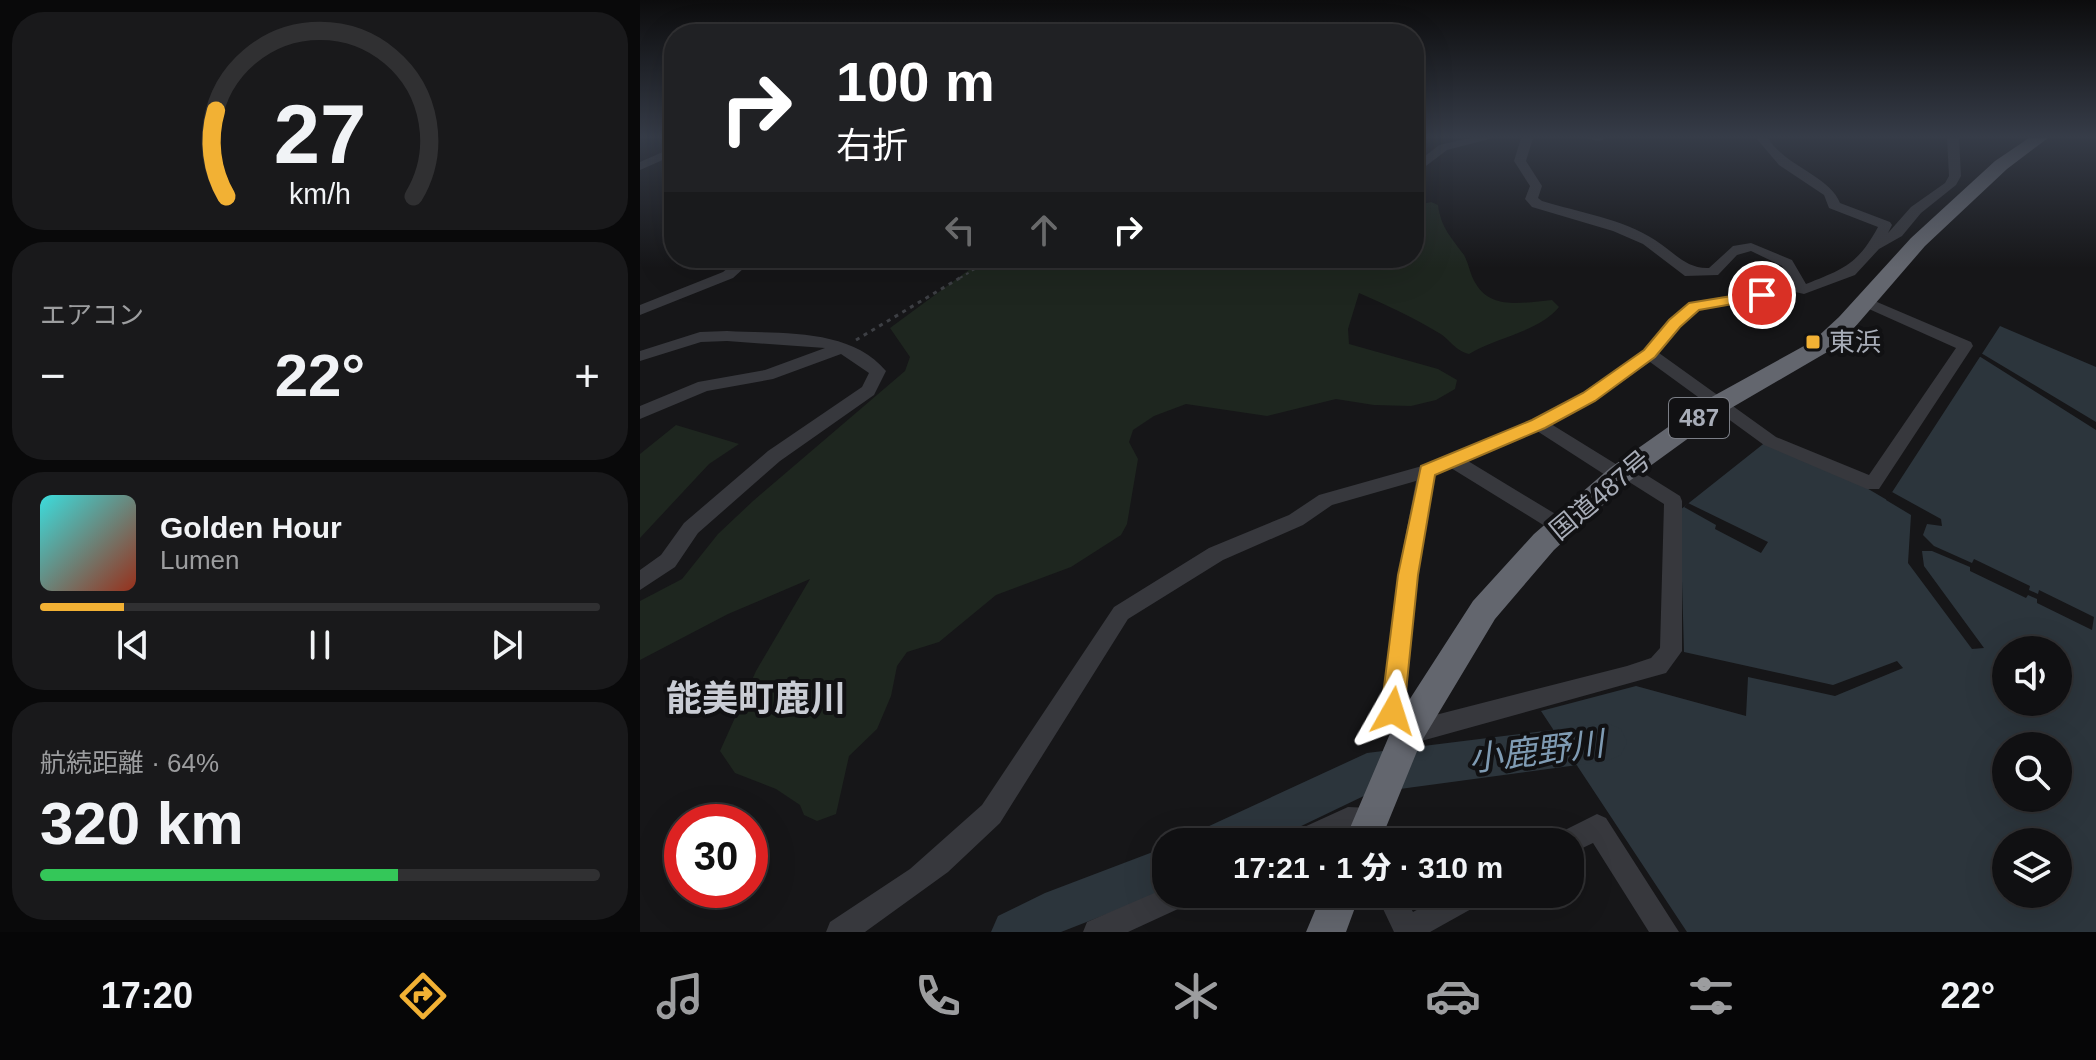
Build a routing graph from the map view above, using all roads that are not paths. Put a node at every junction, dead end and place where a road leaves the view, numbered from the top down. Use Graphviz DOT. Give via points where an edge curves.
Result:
graph roads {
  1 [pos="1533,181"];
  2 [pos="1810,181"];
  3 [pos="1952,181"];
  4 [pos="1983,181"];
  5 [pos="1874,246"];
  6 [pos="736,268"];
  7 [pos="1804,290"];
  8 [pos="1865,302"];
  9 [pos="640,310"];
  10 [pos="842,347"];
  11 [pos="1650,354"];
  12 [pos="640,356"];
  13 [pos="1717,405"];
  14 [pos="640,413"];
  15 [pos="1538,424"];
  16 [pos="1452,460"];
  17 [pos="1427,471"];
  18 [pos="1622,473"];
  19 [pos="1560,526"];
  20 [pos="640,581"];
  21 [pos="1406,739"];
  22 [pos="1370,823"];
  23 [pos="1331,828"];
  24 [pos="1584,834"];
  25 [pos="1152,907"];
  26 [pos="1335,908"];
  27 [pos="1396,908"];
  28 [pos="1448,908"];
  29 [pos="1408,931"];
  30 [pos="840,932"];
  31 [pos="1097,932"];
  32 [pos="1326,932"];
  33 [pos="1665,932"];
  1 -- 7 [label="street" via="1531,199 1537,204 1648,241 1690,273 1713,272 1735,248 1746,245 1786,263"];
  2 -- 5 [label="street" via="1830,193 1834,205 1885,225"];
  3 -- 5 [label="street" via="1897,233"];
  4 -- 8 [label="highway, 国道487号 / 487" via="1918,242"];
  5 -- 7 [label="street" via="1850,272"];
  6 -- 9 [label="street"];
  7 -- 11 [label="street" via="1780,284 1762,295 1695,306"];
  8 -- 13 [label="highway, 国道487号 / 487" via="1821,346"];
  8 -- 13 [label="street" via="1965,346 1873,484 1770,441"];
  10 -- 12 [label="street" via="700,337"];
  10 -- 14 [label="street" via="767,375 704,386"];
  10 -- 20 [label="street" via="878,371 868,391 774,456 691,528 668,561"];
  11 -- 13 [label="street"];
  11 -- 15 [label="street" via="1589,397"];
  13 -- 18 [label="highway, 国道487号 / 487"];
  15 -- 16 [label="street"];
  15 -- 18 [label="street"];
  16 -- 17 [label="street"];
  16 -- 19 [label="street"];
  17 -- 21 [label="street" via="1408,575 1393,711"];
  17 -- 30 [label="street" via="1326,500 1296,520 1216,554 1121,613 991,814 903,893"];
  18 -- 19 [label="highway, 国道487号 / 487"];
  18 -- 21 [label="street" via="1673,501 1671,651 1658,666"];
  19 -- 21 [label="highway, 国道487号 / 487" via="1484,610"];
  21 -- 22 [label="highway, 国道487号 / 487"];
  22 -- 23 [label="street" via="1348,820"];
  24 -- 33 [label="street" via="1597,827"];
  25 -- 31 [label="street"];
  26 -- 32 [label="highway"];
  27 -- 29 [label="street"];
  28 -- 29 [label="street"];
}
